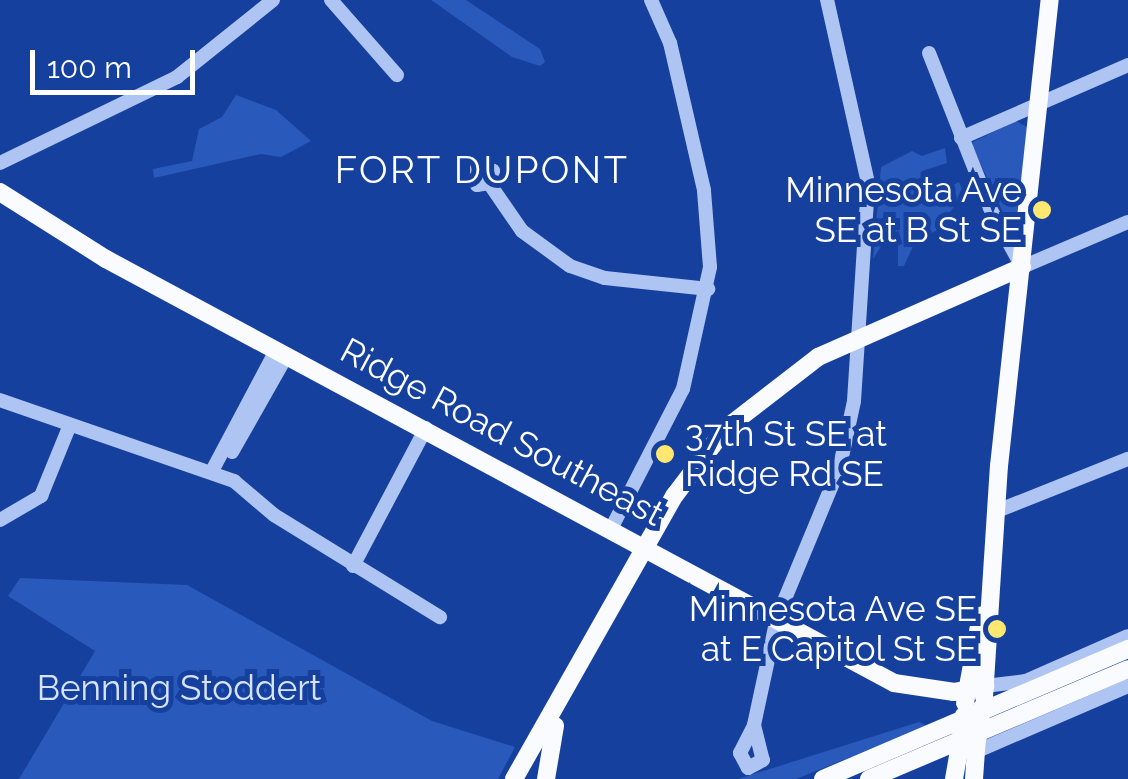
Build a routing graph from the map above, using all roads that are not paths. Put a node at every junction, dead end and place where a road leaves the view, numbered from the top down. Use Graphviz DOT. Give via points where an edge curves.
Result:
graph roads {
  1 [pos="272,0"];
  2 [pos="332,0"];
  3 [pos="651,0"];
  4 [pos="827,0"];
  5 [pos="1053,0"];
  6 [pos="929,53"];
  7 [pos="1128,65"];
  8 [pos="397,75"];
  9 [pos="1042,102"];
  10 [pos="961,138"];
  11 [pos="0,163"];
  12 [pos="489,183"];
  13 [pos="0,192"];
  14 [pos="1128,222"];
  15 [pos="1024,266"];
  16 [pos="708,290"];
  17 [pos="855,338"];
  18 [pos="282,352"];
  19 [pos="0,400"];
  20 [pos="70,424"];
  21 [pos="426,428"];
  22 [pos="1128,459"];
  23 [pos="216,473"];
  24 [pos="996,512"];
  25 [pos="0,520"];
  26 [pos="612,527"];
  27 [pos="646,545"];
  28 [pos="353,566"];
  29 [pos="987,606"];
  30 [pos="440,617"];
  31 [pos="777,618"];
  32 [pos="1128,636"];
  33 [pos="1128,649"];
  34 [pos="1128,669"];
  35 [pos="570,686"];
  36 [pos="985,686"];
  37 [pos="1128,686"];
  38 [pos="966,692"];
  39 [pos="754,725"];
  40 [pos="938,750"];
  41 [pos="970,752"];
  42 [pos="514,779"];
  43 [pos="546,779"];
  44 [pos="823,779"];
  45 [pos="868,779"];
  46 [pos="880,779"];
  47 [pos="954,779"];
  48 [pos="974,779"];
  1 -- 11 [label="street" via="177,77"];
  2 -- 8 [label="street"];
  3 -- 16 [label="street" via="670,43 704,190"];
  4 -- 17 [label="street" via="868,183"];
  5 -- 9 [label="main road"];
  6 -- 10 [label="street"];
  7 -- 9 [label="street"];
  9 -- 10 [label="street"];
  9 -- 15 [label="main road"];
  10 -- 15 [label="street"];
  12 -- 16 [label="street" via="531,240 570,266 605,278"];
  13 -- 18 [label="main road, Ridge Road Southeast" via="106,259"];
  14 -- 15 [label="street"];
  15 -- 17 [label="main road"];
  15 -- 24 [label="main road"];
  16 -- 26 [label="street" via="684,390"];
  17 -- 27 [label="main road" via="794,372 734,420 696,464"];
  17 -- 31 [label="street" via="847,442"];
  18 -- 21 [label="main road, Ridge Road Southeast"];
  18 -- 23 [label="street"];
  19 -- 20 [label="street"];
  20 -- 23 [label="street" via="155,459"];
  20 -- 25 [label="street" via="41,496"];
  21 -- 26 [label="main road, Ridge Road Southeast"];
  21 -- 28 [label="street"];
  22 -- 24 [label="street"];
  23 -- 28 [label="street"];
  24 -- 29 [label="main road"];
  26 -- 27 [label="main road, Ridge Road Southeast"];
  27 -- 31 [label="main road, Ridge Road Southeast"];
  27 -- 35 [label="main road"];
  28 -- 30 [label="street"];
  29 -- 36 [label="main road"];
  29 -- 38 [label="main road"];
  31 -- 38 [label="main road, Ridge Road Southeast" via="894,683"];
  31 -- 39 [label="street"];
  32 -- 36 [label="street" via="1026,681"];
  33 -- 44 [label="main road"];
  34 -- 40 [label="main road"];
  35 -- 42 [label="main road"];
  35 -- 43 [label="main road" via="545,758"];
  36 -- 38 [label="main road, Ridge Road Southeast"];
  36 -- 41 [label="main road, bridge"];
  37 -- 41 [label="street"];
  38 -- 41 [label="main road, bridge"];
  40 -- 45 [label="main road"];
  40 -- 46 [label="main road"];
  41 -- 47 [label="main road"];
  41 -- 48 [label="main road"];
}
